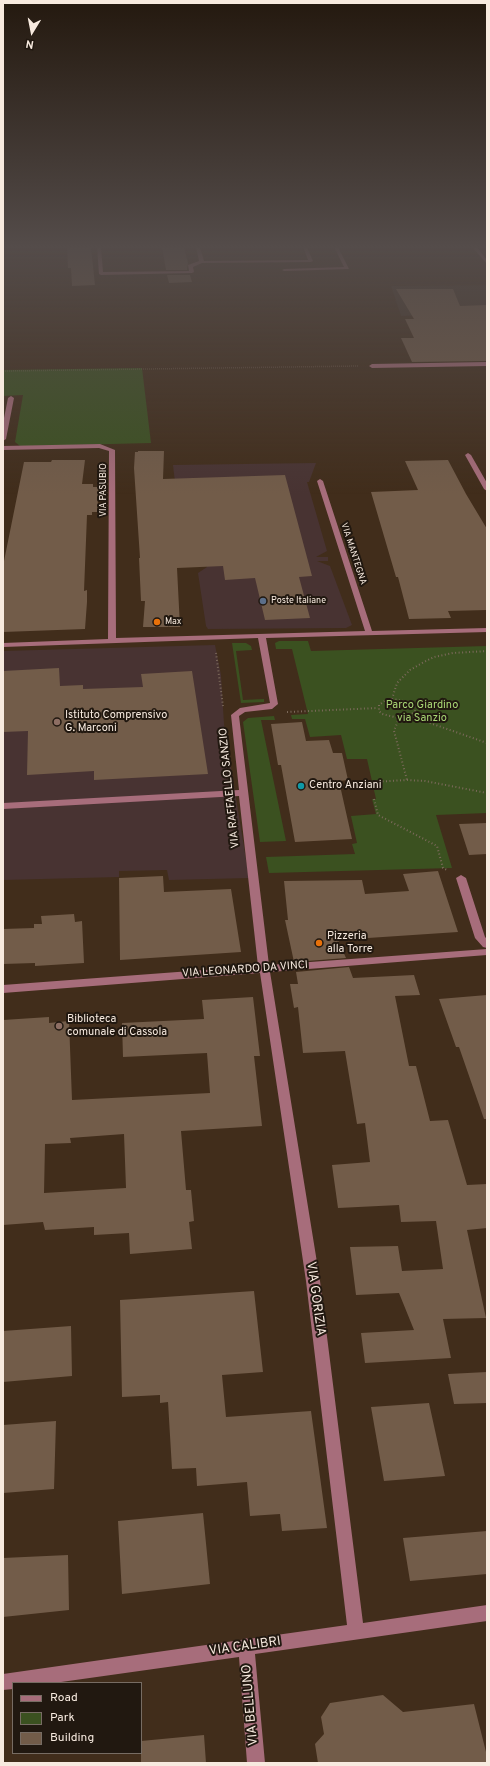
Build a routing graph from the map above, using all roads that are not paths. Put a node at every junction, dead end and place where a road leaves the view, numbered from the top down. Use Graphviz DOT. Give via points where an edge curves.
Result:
graph roads {
  1 [pos="487,364"];
  2 [pos="372,366"];
  3 [pos="11,398"];
  4 [pos="3,439"];
  5 [pos="3,448"];
  6 [pos="468,455"];
  7 [pos="320,481"];
  8 [pos="487,489"];
  9 [pos="487,630"];
  10 [pos="368,632"];
  11 [pos="260,635"];
  12 [pos="112,640"];
  13 [pos="3,645"];
  14 [pos="244,793"];
  15 [pos="3,806"];
  16 [pos="461,878"];
  17 [pos="487,945"];
  18 [pos="487,952"];
  19 [pos="264,968"];
  20 [pos="3,989"];
  21 [pos="487,1613"];
  22 [pos="356,1630"];
  23 [pos="246,1646"];
  24 [pos="3,1682"];
  25 [pos="256,1763"];
  1 -- 2 [label="street"];
  3 -- 4 [label="street"];
  5 -- 12 [label="street, VIA PASUBIO" via="100,446 112,450"];
  6 -- 8 [label="street"];
  7 -- 10 [label="street, VIA MANTEGNA"];
  9 -- 10 [label="street"];
  10 -- 11 [label="street"];
  11 -- 12 [label="street"];
  11 -- 14 [label="street, VIA RAFFAELLO SANZIO" via="274,704 235,714"];
  12 -- 13 [label="street"];
  14 -- 15 [label="street"];
  14 -- 19 [label="street, VIA RAFFAELLO SANZIO"];
  16 -- 17 [label="street" via="480,938"];
  18 -- 19 [label="street, VIA LEONARDO DA VINCI"];
  19 -- 20 [label="street, VIA LEONARDO DA VINCI"];
  19 -- 22 [label="street, VIA GORIZIA" via="313,1281"];
  21 -- 22 [label="street, VIA CALIBRI"];
  22 -- 23 [label="street, VIA CALIBRI"];
  23 -- 24 [label="street, VIA CALIBRI"];
  23 -- 25 [label="street, VIA BELLUNO"];
}
